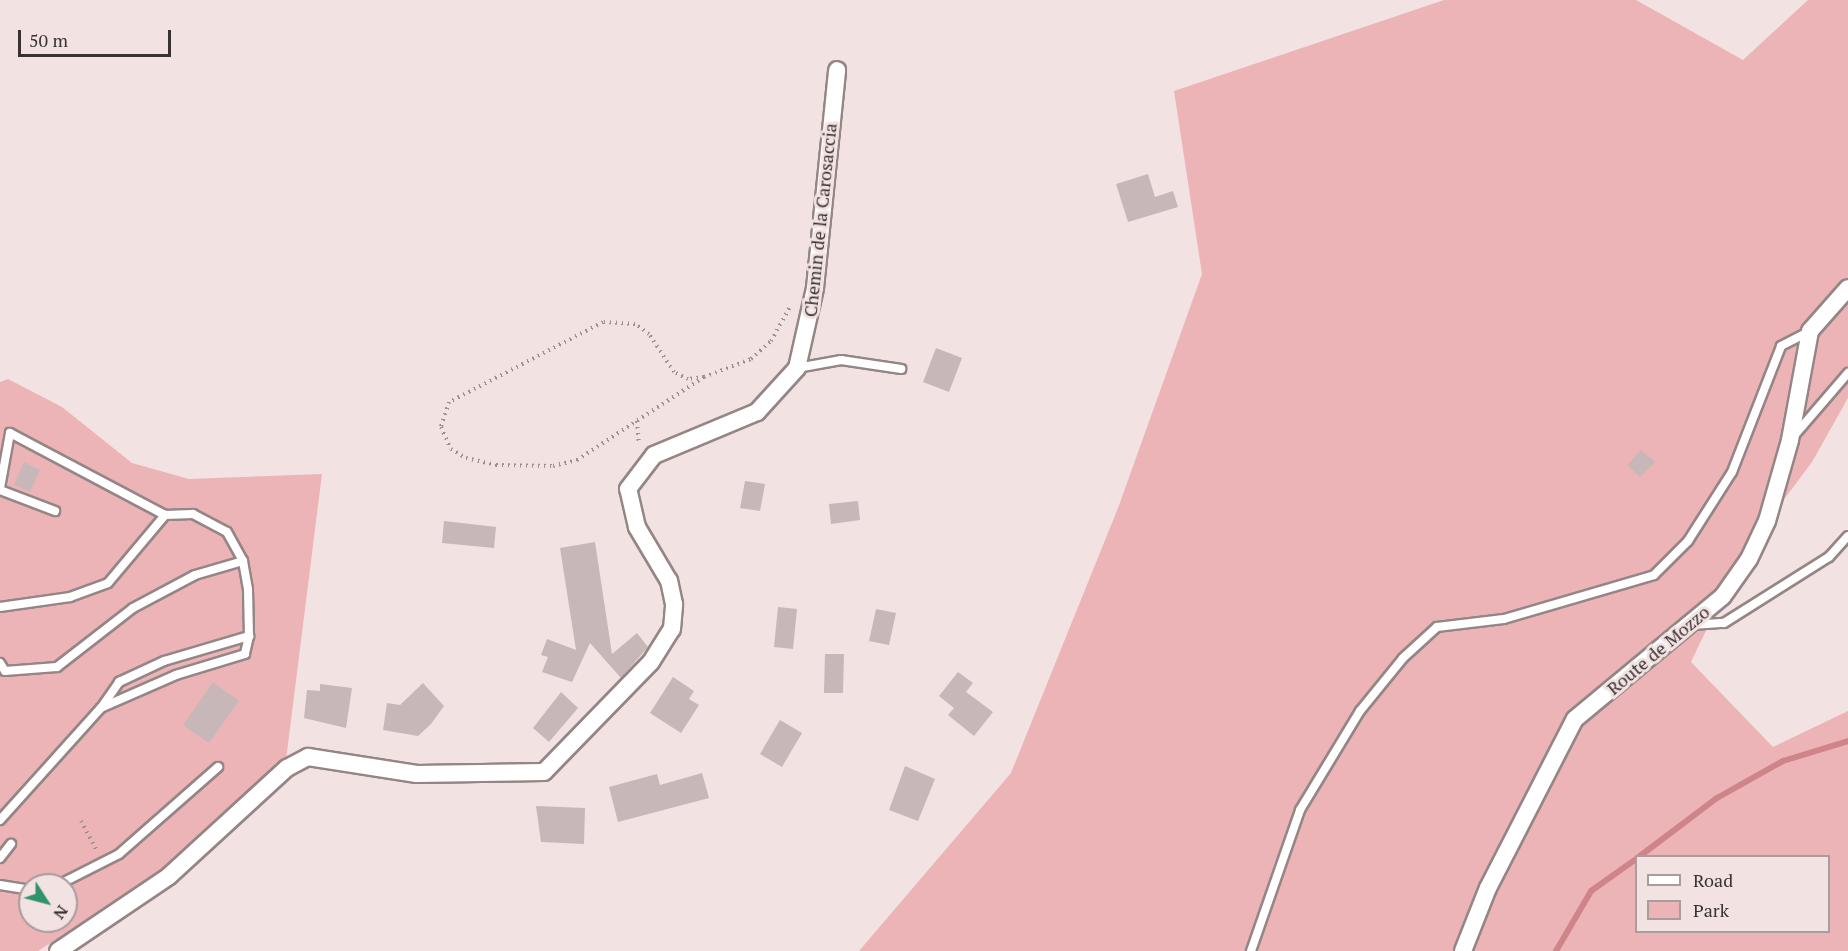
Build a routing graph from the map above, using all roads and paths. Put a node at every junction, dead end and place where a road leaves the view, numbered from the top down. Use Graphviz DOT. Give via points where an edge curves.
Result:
graph roads {
  1 [pos="837,70"];
  2 [pos="1848,288"];
  3 [pos="793,298"];
  4 [pos="1810,331"];
  5 [pos="797,368"];
  6 [pos="902,369"];
  7 [pos="1848,373"];
  8 [pos="704,376"];
  9 [pos="1790,440"];
  10 [pos="0,489"];
  11 [pos="55,511"];
  12 [pos="165,515"];
  13 [pos="1848,536"];
  14 [pos="243,561"];
  15 [pos="0,607"];
  16 [pos="1689,625"];
  17 [pos="249,636"];
  18 [pos="0,663"];
  19 [pos="101,708"];
  20 [pos="218,766"];
  21 [pos="0,820"];
  22 [pos="81,821"];
  23 [pos="11,844"];
  24 [pos="0,858"];
  25 [pos="103,862"];
  26 [pos="78,875"];
  27 [pos="0,885"];
  28 [pos="18,888"];
  29 [pos="58,951"];
  30 [pos="1251,951"];
  31 [pos="1463,951"];
  1 -- 5 [label="street, Chemin de la Carosaccia" via="815,288"];
  2 -- 4 [label="street"];
  3 -- 8 [label="path" via="771,341 751,360"];
  4 -- 9 [label="street, Route de Mozzo"];
  4 -- 30 [label="lane" via="1781,346 1732,472 1688,542 1654,575 1504,619 1437,627 1402,658 1360,711 1300,810"];
  5 -- 6 [label="lane" via="841,360"];
  5 -- 29 [label="street, Chemin de la Carosaccia" via="757,412 663,450 632,480 629,505 637,527 669,581 672,629 663,648 556,765 528,776 486,777 417,774 308,757 287,768 169,876"];
  7 -- 9 [label="lane"];
  8 -- 8 [label="path" via="577,460 553,466 496,465 466,458 451,449 441,427 449,402 603,322 635,324 649,334 674,372 688,379"];
  9 -- 16 [label="street, Route de Mozzo" via="1767,521 1749,559 1723,596"];
  10 -- 11 [label="lane"];
  10 -- 12 [label="lane" via="10,433"];
  12 -- 14 [label="lane" via="193,514 227,532"];
  12 -- 15 [label="lane" via="108,583 70,597"];
  13 -- 16 [label="lane" via="1829,557 1724,623"];
  14 -- 17 [label="lane"];
  14 -- 18 [label="lane" via="195,575 134,608 57,667 5,671"];
  16 -- 31 [label="street, Route de Mozzo" via="1575,719 1488,888"];
  17 -- 19 [label="lane" via="164,662 119,682"];
  17 -- 19 [label="lane" via="245,654 176,675"];
  19 -- 21 [label="lane"];
  20 -- 25 [label="lane" via="181,805"];
  22 -- 25 [label="path"];
  23 -- 24 [label="lane"];
  25 -- 26 [label="lane"];
  27 -- 28 [label="lane"];
}
